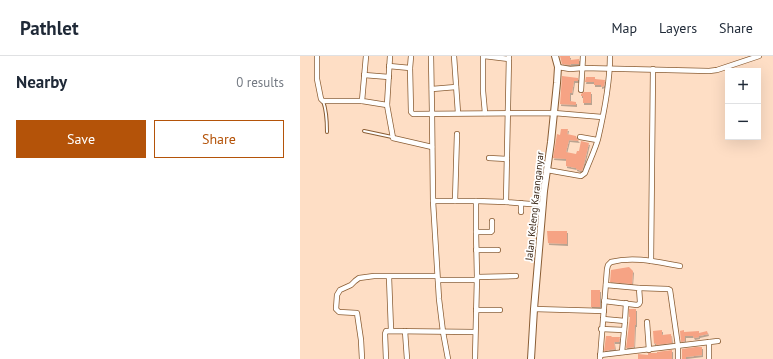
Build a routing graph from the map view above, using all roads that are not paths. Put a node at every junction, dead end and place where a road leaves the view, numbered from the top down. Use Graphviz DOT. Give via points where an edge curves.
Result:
graph roads {
  1 [pos="317,56"];
  2 [pos="366,56"];
  3 [pos="390,56"];
  4 [pos="411,56"];
  5 [pos="431,56"];
  6 [pos="454,56"];
  7 [pos="484,56"];
  8 [pos="555,56"];
  9 [pos="583,56"];
  10 [pos="610,56"];
  11 [pos="759,56"];
  12 [pos="509,57"];
  13 [pos="389,66"];
  14 [pos="558,67"];
  15 [pos="410,68"];
  16 [pos="583,68"];
  17 [pos="610,69"];
  18 [pos="653,70"];
  19 [pos="364,75"];
  20 [pos="389,77"];
  21 [pos="456,87"];
  22 [pos="432,89"];
  23 [pos="581,90"];
  24 [pos="323,101"];
  25 [pos="362,101"];
  26 [pos="387,105"];
  27 [pos="432,113"];
  28 [pos="458,113"];
  29 [pos="485,113"];
  30 [pos="508,113"];
  31 [pos="554,113"];
  32 [pos="602,117"];
  33 [pos="364,131"];
  34 [pos="327,132"];
  35 [pos="456,134"];
  36 [pos="580,137"];
  37 [pos="393,138"];
  38 [pos="597,140"];
  39 [pos="432,147"];
  40 [pos="489,158"];
  41 [pos="507,159"];
  42 [pos="547,170"];
  43 [pos="433,201"];
  44 [pos="455,201"];
  45 [pos="476,201"];
  46 [pos="506,202"];
  47 [pos="521,203"];
  48 [pos="543,205"];
  49 [pos="521,212"];
  50 [pos="492,221"];
  51 [pos="476,232"];
  52 [pos="476,250"];
  53 [pos="498,250"];
  54 [pos="651,262"];
  55 [pos="680,266"];
  56 [pos="516,276"];
  57 [pos="389,277"];
  58 [pos="437,278"];
  59 [pos="476,278"];
  60 [pos="606,285"];
  61 [pos="639,288"];
  62 [pos="604,301"];
  63 [pos="626,303"];
  64 [pos="534,309"];
  65 [pos="476,310"];
  66 [pos="500,310"];
  67 [pos="604,311"];
  68 [pos="603,319"];
  69 [pos="625,321"];
  70 [pos="647,322"];
  71 [pos="601,329"];
  72 [pos="391,330"];
  73 [pos="624,330"];
  74 [pos="405,331"];
  75 [pos="443,332"];
  76 [pos="475,332"];
  77 [pos="718,341"];
  78 [pos="709,342"];
  79 [pos="678,346"];
  80 [pos="649,350"];
  81 [pos="622,352"];
  82 [pos="600,357"];
  83 [pos="362,359"];
  84 [pos="386,359"];
  85 [pos="407,359"];
  86 [pos="448,359"];
  87 [pos="475,359"];
  88 [pos="530,359"];
  89 [pos="678,359"];
  90 [pos="709,359"];
  1 -- 24 [label="street" via="317,79"];
  2 -- 19 [label="street"];
  3 -- 13 [label="street"];
  4 -- 15 [label="street"];
  5 -- 22 [label="street"];
  6 -- 21 [label="street"];
  7 -- 12 [label="street"];
  7 -- 29 [label="street"];
  8 -- 14 [label="main road, Jalan Keleng Karanganyar"];
  9 -- 16 [label="street"];
  10 -- 17 [label="street"];
  11 -- 18 [label="street" via="717,70"];
  12 -- 30 [label="street"];
  13 -- 15 [label="street"];
  13 -- 20 [label="street"];
  14 -- 16 [label="street"];
  14 -- 31 [label="main road, Jalan Keleng Karanganyar"];
  15 -- 27 [label="street" via="412,114"];
  16 -- 17 [label="street"];
  16 -- 23 [label="street"];
  17 -- 18 [label="street"];
  17 -- 32 [label="street"];
  18 -- 54 [label="street"];
  19 -- 20 [label="street"];
  19 -- 25 [label="street"];
  20 -- 26 [label="street"];
  21 -- 22 [label="street"];
  21 -- 28 [label="street"];
  22 -- 27 [label="street"];
  24 -- 25 [label="street"];
  24 -- 34 [label="lane"];
  25 -- 26 [label="street"];
  26 -- 37 [label="street"];
  27 -- 28 [label="street"];
  27 -- 39 [label="street"];
  28 -- 29 [label="street"];
  29 -- 30 [label="street"];
  30 -- 31 [label="street"];
  30 -- 41 [label="street"];
  31 -- 32 [label="street"];
  31 -- 42 [label="main road, Jalan Keleng Karanganyar"];
  32 -- 38 [label="street"];
  33 -- 37 [label="lane"];
  35 -- 44 [label="street"];
  36 -- 38 [label="street"];
  37 -- 39 [label="street"];
  38 -- 42 [label="street" via="583,176"];
  39 -- 43 [label="street"];
  40 -- 41 [label="street"];
  41 -- 46 [label="street"];
  42 -- 48 [label="main road, Jalan Keleng Karanganyar"];
  43 -- 44 [label="street"];
  43 -- 58 [label="street"];
  44 -- 45 [label="street"];
  45 -- 46 [label="street"];
  45 -- 51 [label="street"];
  46 -- 47 [label="street"];
  47 -- 48 [label="street"];
  47 -- 49 [label="street"];
  48 -- 64 [label="main road, Jalan Keleng Karanganyar"];
  50 -- 51 [label="street" via="491,232"];
  51 -- 52 [label="street"];
  52 -- 53 [label="street"];
  52 -- 59 [label="street"];
  54 -- 55 [label="street"];
  54 -- 60 [label="street" via="637,259 611,262 608,266"];
  56 -- 59 [label="street"];
  57 -- 58 [label="street"];
  57 -- 72 [label="street"];
  57 -- 83 [label="street" via="357,279 340,290 337,295 338,312 357,313"];
  58 -- 59 [label="street"];
  58 -- 75 [label="street"];
  59 -- 65 [label="street"];
  60 -- 61 [label="street"];
  60 -- 62 [label="street"];
  61 -- 63 [label="street" via="639,304"];
  61 -- 79 [label="street" via="670,290"];
  62 -- 63 [label="street"];
  62 -- 67 [label="street"];
  63 -- 69 [label="street"];
  64 -- 67 [label="street"];
  64 -- 88 [label="main road, Jalan Keleng Karanganyar"];
  65 -- 66 [label="street"];
  65 -- 76 [label="street"];
  67 -- 68 [label="street"];
  68 -- 69 [label="street"];
  68 -- 71 [label="street"];
  69 -- 73 [label="street"];
  70 -- 80 [label="street"];
  71 -- 73 [label="street"];
  71 -- 82 [label="street"];
  72 -- 74 [label="street"];
  72 -- 84 [label="street" via="385,332"];
  73 -- 81 [label="street"];
  74 -- 75 [label="street"];
  74 -- 85 [label="street"];
  75 -- 76 [label="street"];
  75 -- 86 [label="street"];
  76 -- 87 [label="street"];
  77 -- 78 [label="street"];
  78 -- 79 [label="street"];
  78 -- 90 [label="street"];
  79 -- 80 [label="street"];
  79 -- 89 [label="street"];
  80 -- 81 [label="street"];
  81 -- 82 [label="street"];
}
